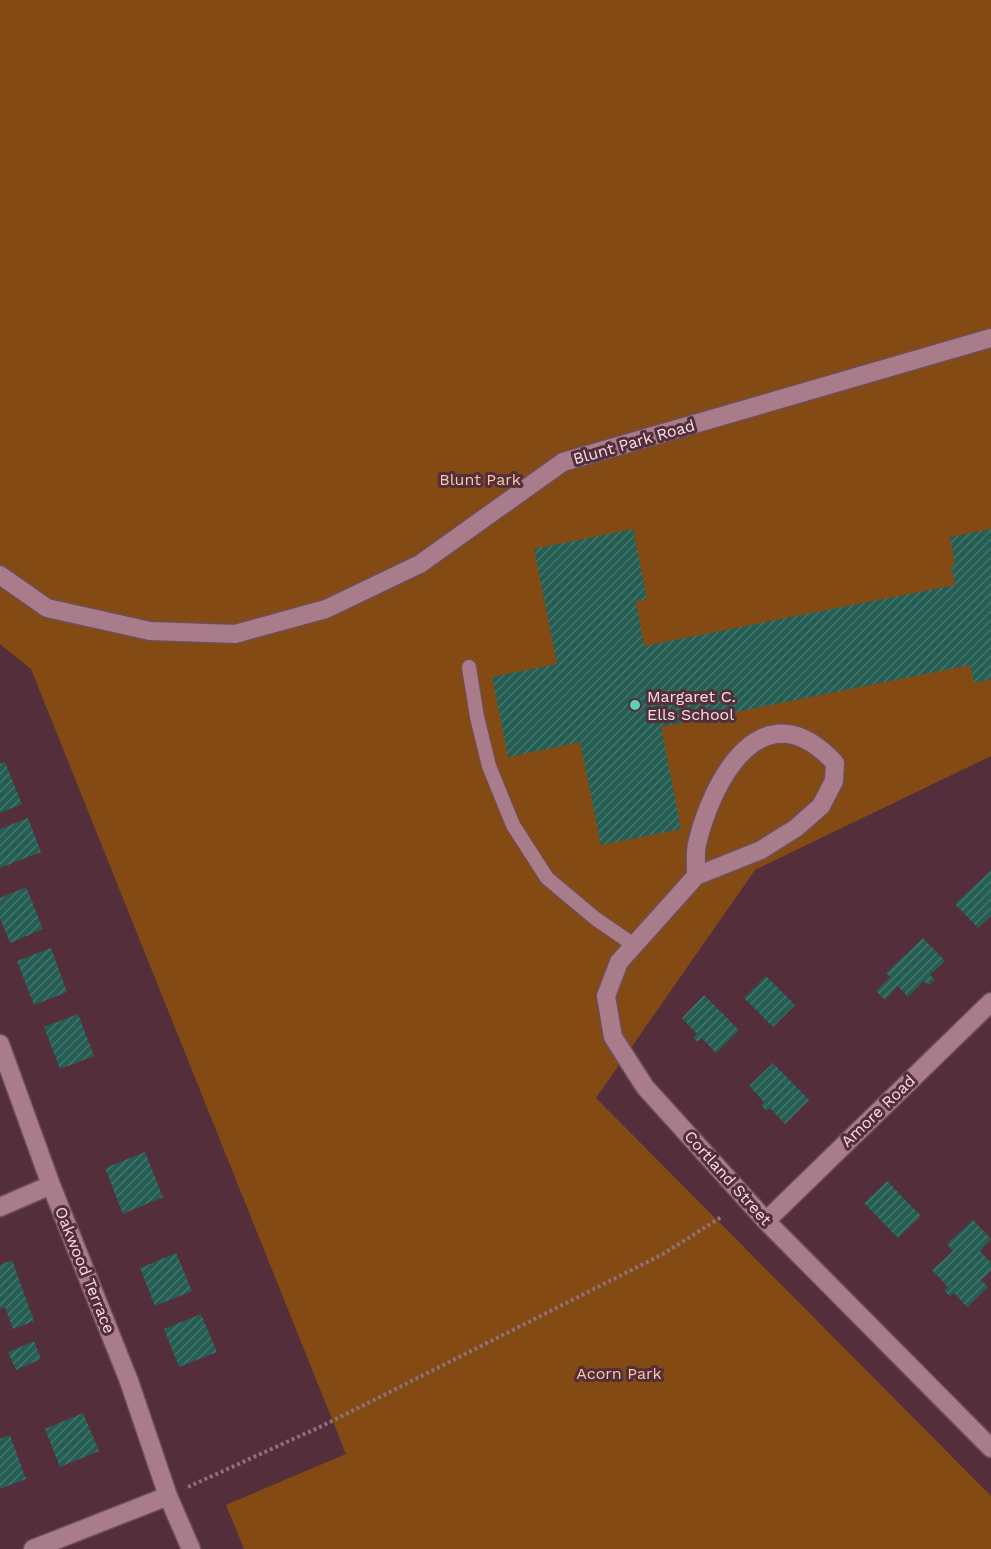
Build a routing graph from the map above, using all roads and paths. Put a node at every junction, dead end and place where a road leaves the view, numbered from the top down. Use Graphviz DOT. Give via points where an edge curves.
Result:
graph roads {
  1 [pos="991,338"];
  2 [pos="0,575"];
  3 [pos="469,667"];
  4 [pos="696,876"];
  5 [pos="634,945"];
  6 [pos="991,1002"];
  7 [pos="0,1044"];
  8 [pos="51,1185"];
  9 [pos="0,1207"];
  10 [pos="723,1216"];
  11 [pos="766,1221"];
  12 [pos="991,1448"];
  13 [pos="168,1496"];
  14 [pos="33,1549"];
  15 [pos="191,1549"];
  1 -- 2 [label="street, Blunt Park Road" via="563,462 420,564 326,609 235,634 150,631 47,608"];
  3 -- 5 [label="lane" via="489,766 513,825 547,878"];
  4 -- 4 [label="street, Cortland Street" via="697,846 712,799 732,762 753,743 774,733 795,735 809,740 835,763 834,781 821,806 796,828 761,850"];
  4 -- 5 [label="street, Cortland Street"];
  5 -- 11 [label="street, Cortland Street" via="620,962 606,996 613,1036 645,1087"];
  6 -- 11 [label="street, Amore Road"];
  7 -- 8 [label="street, Oakwood Terrace"];
  8 -- 9 [label="street"];
  8 -- 13 [label="street, Oakwood Terrace" via="129,1380"];
  10 -- 13 [label="path" via="663,1254 503,1335 322,1426"];
  11 -- 12 [label="street, Cortland Street"];
  13 -- 14 [label="street"];
  13 -- 15 [label="street, Oakwood Terrace"];
}
